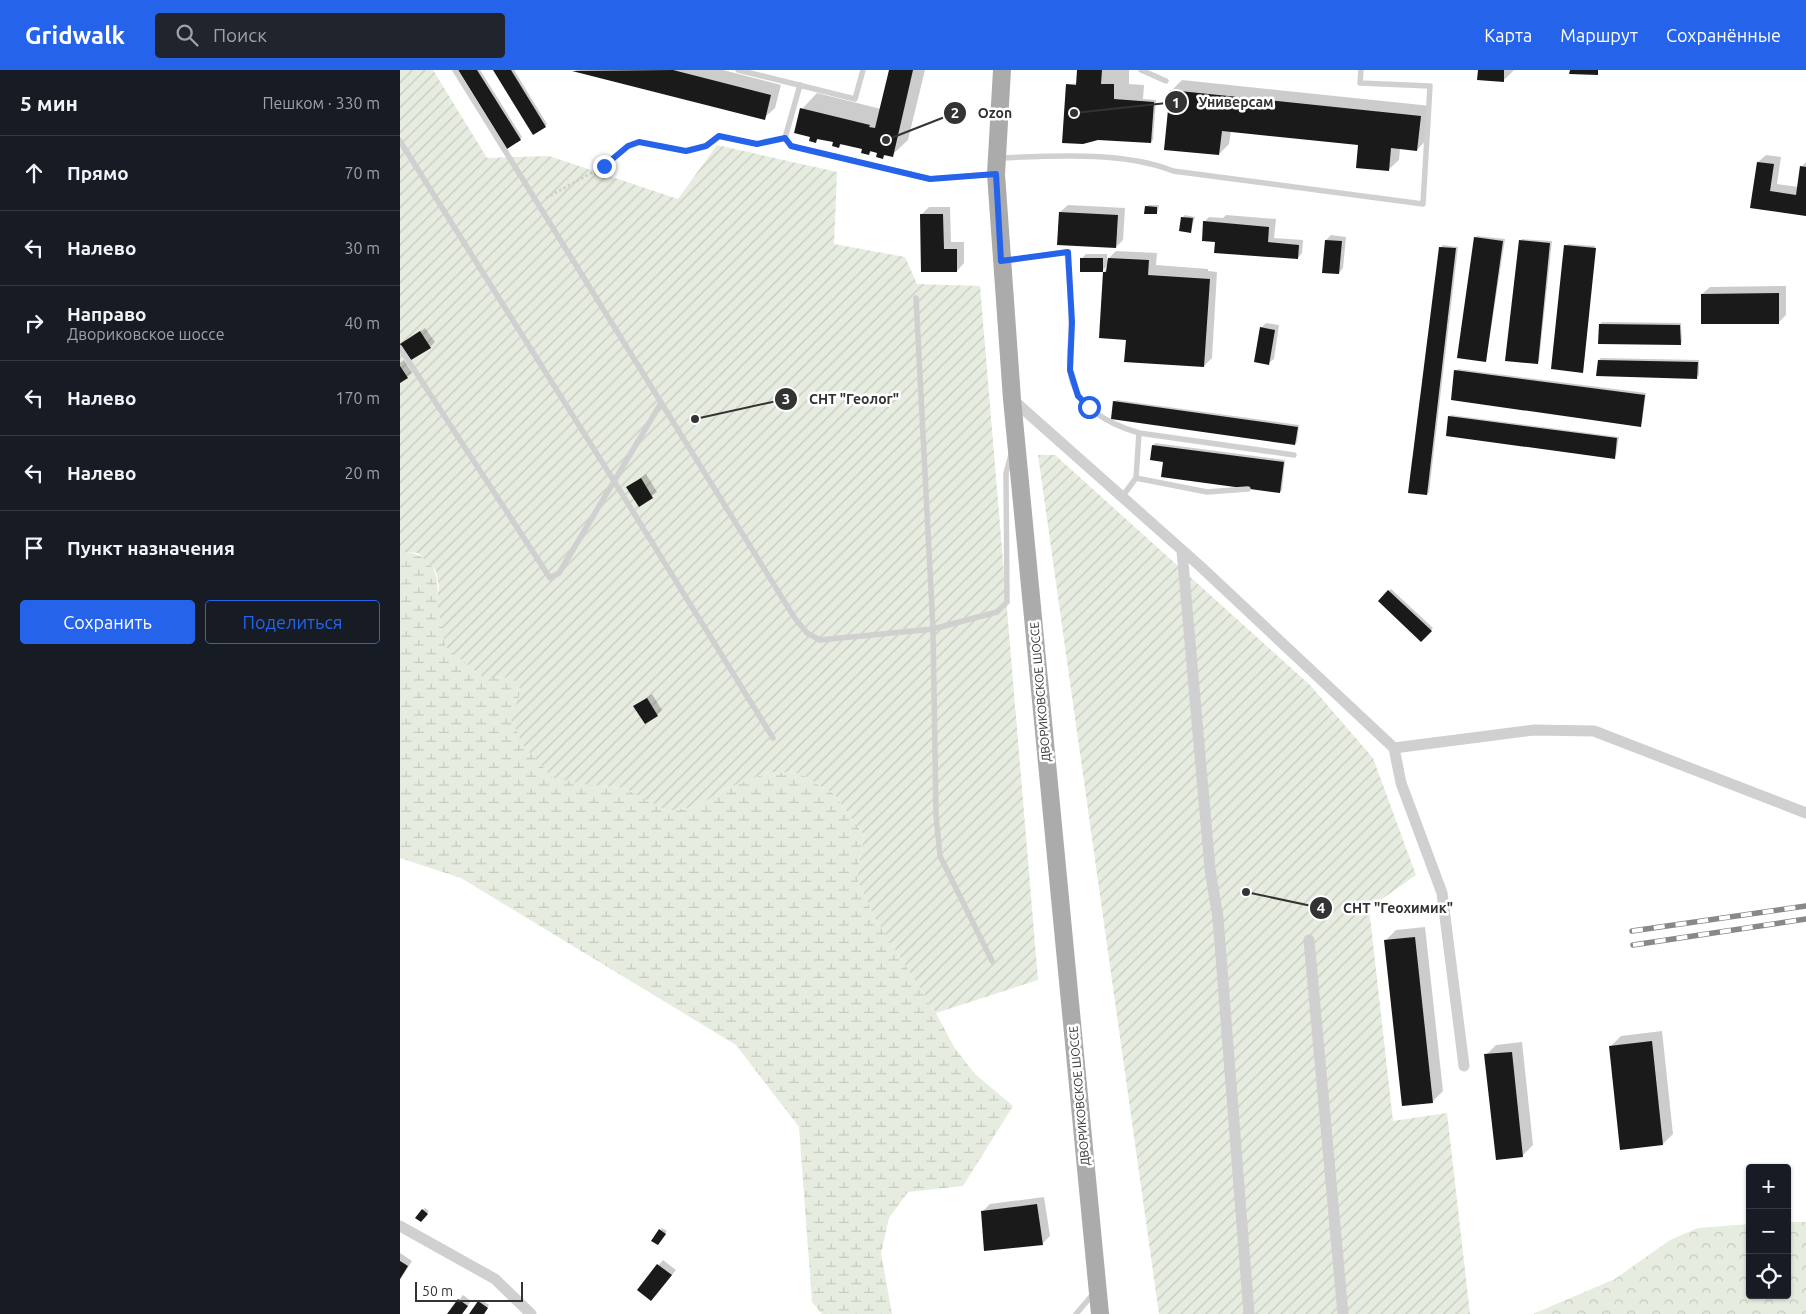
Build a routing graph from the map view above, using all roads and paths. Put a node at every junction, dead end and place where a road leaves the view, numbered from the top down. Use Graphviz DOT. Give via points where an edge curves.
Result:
graph roads {
  1 [pos="455,70"];
  2 [pos="738,70"];
  3 [pos="862,70"];
  4 [pos="1002,70"];
  5 [pos="1141,70"];
  6 [pos="1361,70"];
  7 [pos="1166,81"];
  8 [pos="800,85"];
  9 [pos="785,138"];
  10 [pos="400,140"];
  11 [pos="996,166"];
  12 [pos="538,203"];
  13 [pos="1001,261"];
  14 [pos="916,298"];
  15 [pos="400,348"];
  16 [pos="1012,399"];
  17 [pos="661,403"];
  18 [pos="1139,433"];
  19 [pos="1015,435"];
  20 [pos="1294,455"];
  21 [pos="1136,478"];
  22 [pos="614,481"];
  23 [pos="1248,489"];
  24 [pos="1122,497"];
  25 [pos="1182,550"];
  26 [pos="933,629"];
  27 [pos="773,738"];
  28 [pos="1394,748"];
  29 [pos="1806,813"];
  30 [pos="1309,940"];
  31 [pos="992,961"];
  32 [pos="1464,1066"];
  33 [pos="400,1226"];
  34 [pos="1097,1290"];
  35 [pos="531,1314"];
  36 [pos="1076,1314"];
  37 [pos="1100,1314"];
  38 [pos="1249,1314"];
  39 [pos="1343,1314"];
  1 -- 12 [label="lane"];
  2 -- 8 [label="lane"];
  3 -- 8 [label="lane" via="855,99"];
  4 -- 11 [label="main road, ДВОРИКОВСКОЕ ШОССЕ"];
  5 -- 7 [label="lane"];
  6 -- 11 [label="lane" via="1360,83 1430,86 1423,204 1173,171 1154,163 1066,156"];
  8 -- 9 [label="lane"];
  9 -- 11 [label="lane" via="791,146 930,179"];
  9 -- 12 [label="path" via="757,144 719,136 706,146 686,151 639,142"];
  10 -- 22 [label="lane"];
  11 -- 13 [label="main road, ДВОРИКОВСКОЕ ШОССЕ"];
  12 -- 17 [label="lane"];
  13 -- 16 [label="main road, ДВОРИКОВСКОЕ ШОССЕ"];
  13 -- 18 [label="lane" via="1068,252 1073,385 1078,396 1102,418"];
  14 -- 26 [label="lane"];
  15 -- 22 [label="lane" via="550,578 559,573"];
  16 -- 19 [label="main road, ДВОРИКОВСКОЕ ШОССЕ"];
  16 -- 24 [label="street"];
  17 -- 22 [label="lane"];
  17 -- 26 [label="lane" via="794,617 808,633 820,640"];
  18 -- 20 [label="lane"];
  18 -- 21 [label="lane"];
  19 -- 26 [label="lane" via="1006,473 1008,602 997,612"];
  19 -- 34 [label="main road, ДВОРИКОВСКОЕ ШОССЕ"];
  21 -- 23 [label="lane" via="1207,492"];
  21 -- 24 [label="lane"];
  22 -- 27 [label="lane"];
  24 -- 25 [label="street"];
  25 -- 28 [label="street"];
  25 -- 38 [label="street" via="1210,869 1218,918"];
  26 -- 31 [label="lane" via="936,814 940,856"];
  28 -- 29 [label="street" via="1534,730 1594,731"];
  28 -- 32 [label="street" via="1401,783 1442,893"];
  30 -- 39 [label="street"];
  33 -- 35 [label="street" via="495,1279"];
  34 -- 36 [label="lane"];
  34 -- 37 [label="main road, ДВОРИКОВСКОЕ ШОССЕ"];
}
